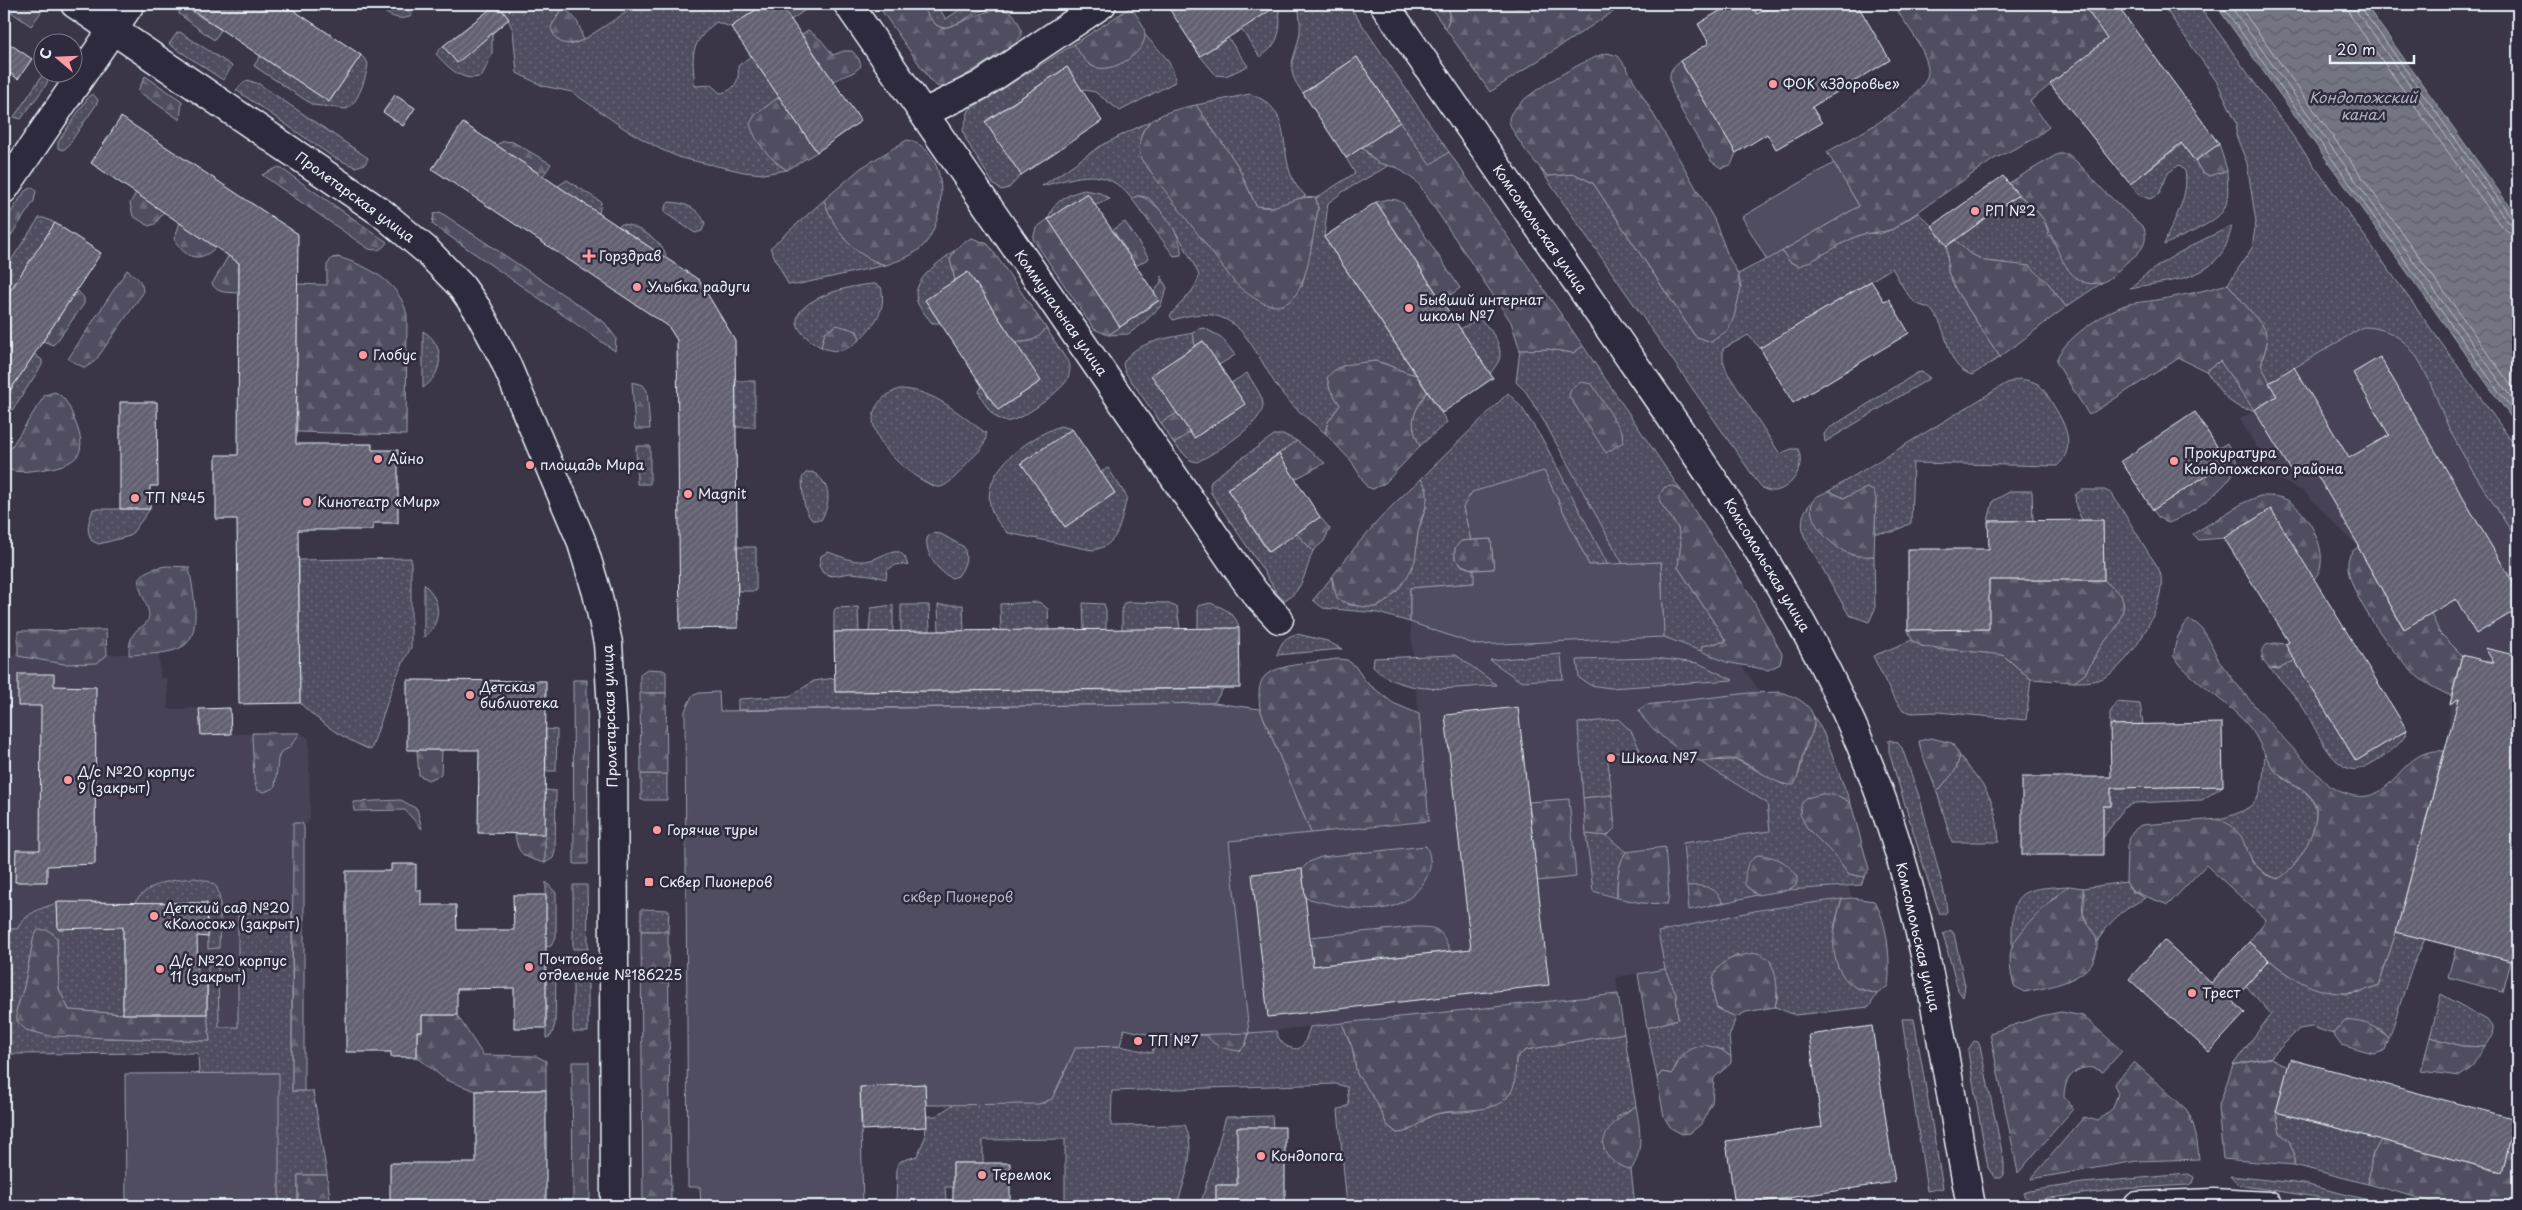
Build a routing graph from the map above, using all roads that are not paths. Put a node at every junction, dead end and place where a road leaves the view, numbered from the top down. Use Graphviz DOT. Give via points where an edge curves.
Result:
graph roads {
  1 [pos="75,4"];
  2 [pos="130,4"];
  3 [pos="848,4"];
  4 [pos="1102,4"];
  5 [pos="1384,4"];
  6 [pos="113,29"];
  7 [pos="924,113"];
  8 [pos="4,189"];
  9 [pos="1280,619"];
  10 [pos="614,1206"];
  11 [pos="1971,1206"];
  12 [pos="2138,1206"];
  13 [pos="2268,1206"];
  1 -- 6 [label="street, Пролетарская улица"];
  2 -- 6 [label="street"];
  3 -- 7 [label="street, Коммунальная улица"];
  4 -- 7 [label="street" via="981,85"];
  5 -- 11 [label="street, Комсомольская улица" via="1726,498 1786,592 1837,687 1877,785 1905,874 1929,978"];
  6 -- 8 [label="street"];
  6 -- 10 [label="street, Пролетарская улица" via="375,208 426,250 461,286 478,310 523,398 590,565 603,618 610,668 613,726"];
  7 -- 9 [label="street, Коммунальная улица" via="1244,578"];
  12 -- 13 [label="street" via="2198,1203"];
}
